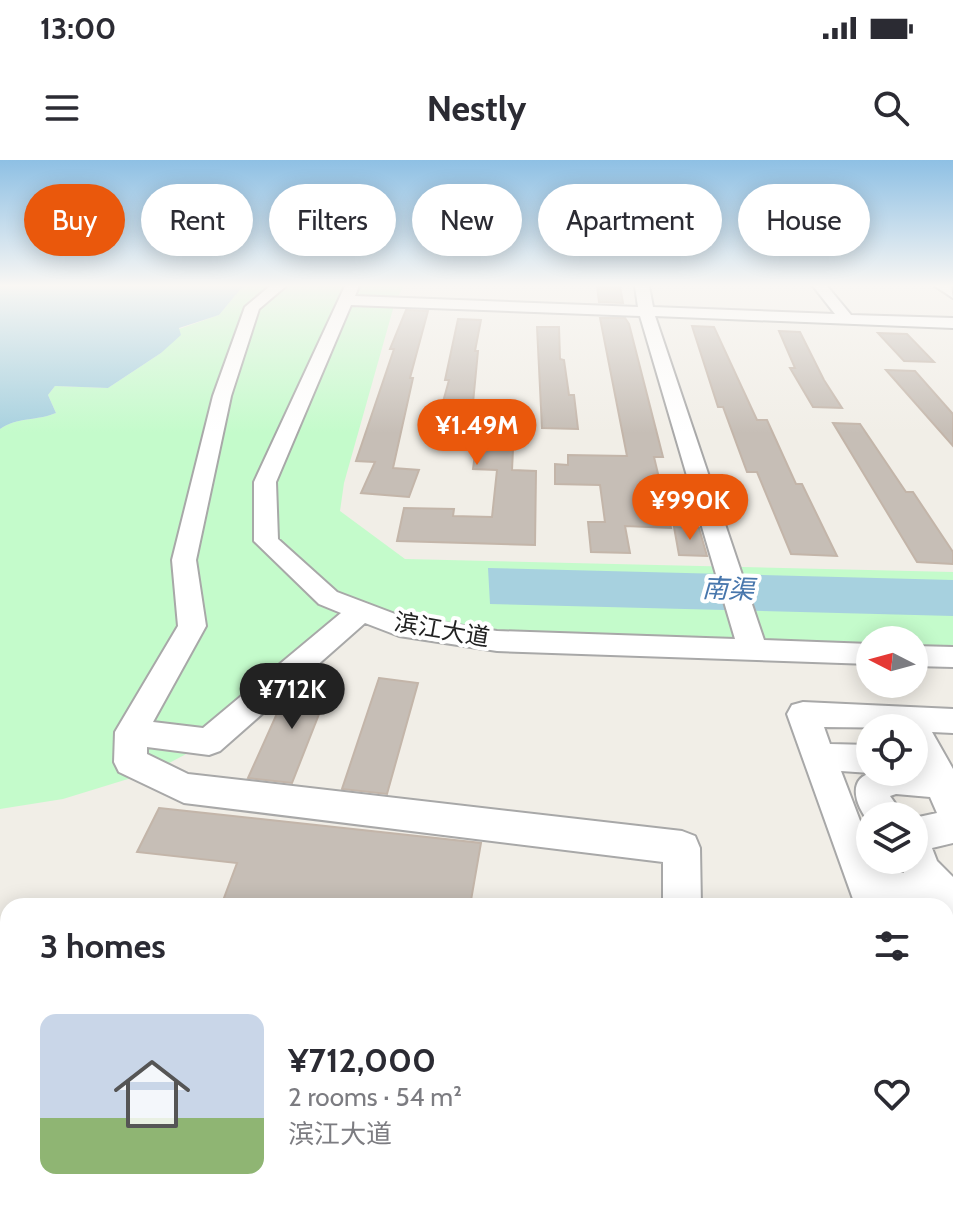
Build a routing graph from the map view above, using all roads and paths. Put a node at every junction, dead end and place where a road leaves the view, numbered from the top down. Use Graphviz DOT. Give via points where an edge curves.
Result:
graph roads {
  1 [pos="243,335"];
  2 [pos="330,335"];
  3 [pos="654,335"];
  4 [pos="361,611"];
  5 [pos="752,645"];
  6 [pos="856,653"];
  7 [pos="928,656"];
  8 [pos="953,657"];
  9 [pos="856,716"];
  10 [pos="928,720"];
  11 [pos="953,721"];
  12 [pos="131,732"];
  13 [pos="819,757"];
  14 [pos="856,758"];
  15 [pos="928,758"];
  16 [pos="938,780"];
  17 [pos="873,802"];
  18 [pos="953,827"];
  19 [pos="928,830"];
  20 [pos="856,843"];
  21 [pos="865,874"];
  22 [pos="924,874"];
  23 [pos="682,898"];
  24 [pos="944,898"];
  25 [pos="949,898"];
  1 -- 12 [label="street" via="222,396 184,560 192,626"];
  2 -- 4 [label="street, 滨江大道" via="265,482 266,541 328,598"];
  3 -- 5 [label="street"];
  4 -- 5 [label="street, 滨江大道" via="399,626 497,641"];
  4 -- 12 [label="street" via="209,742"];
  5 -- 6 [label="street, 滨江大道"];
  7 -- 8 [label="street"];
  9 -- 13 [label="street" via="803,714"];
  10 -- 11 [label="street"];
  12 -- 23 [label="street" via="131,762 184,788 682,848"];
  13 -- 14 [label="street"];
  13 -- 20 [label="street"];
  15 -- 16 [label="street"];
  16 -- 17 [label="street" via="893,779 872,789"];
  18 -- 19 [label="street"];
  21 -- 24 [label="street" via="866,886"];
  22 -- 25 [label="street"];
}
